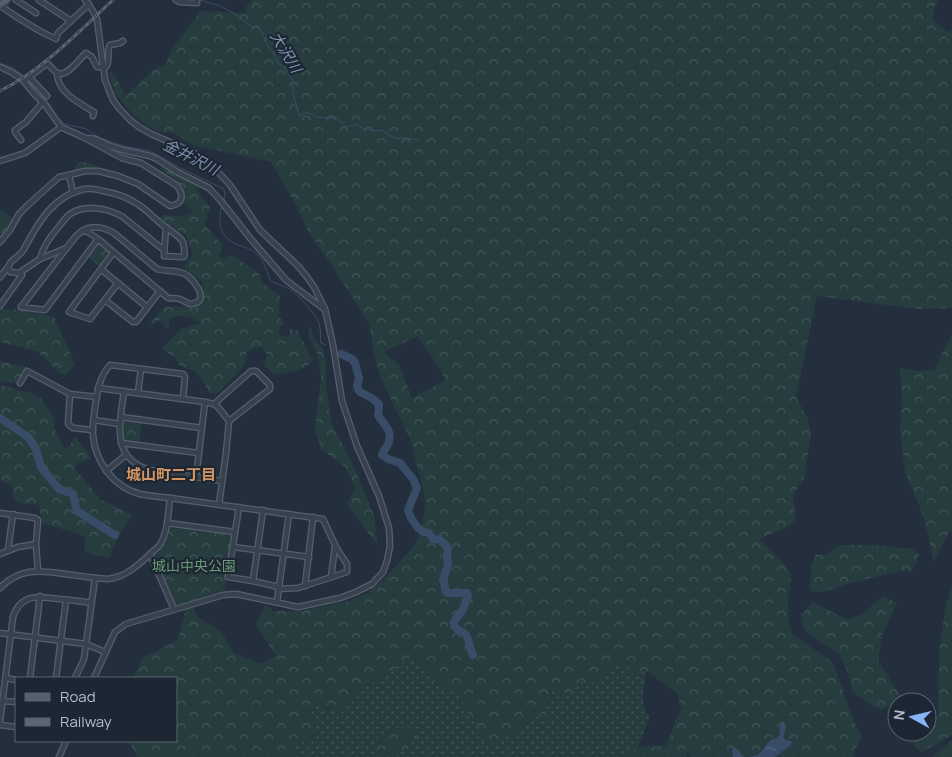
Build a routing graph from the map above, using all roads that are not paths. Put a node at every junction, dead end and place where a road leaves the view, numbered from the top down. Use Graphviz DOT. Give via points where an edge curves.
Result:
graph roads {
  1 [pos="7,0"];
  2 [pos="16,0"];
  3 [pos="38,0"];
  4 [pos="176,0"];
  5 [pos="198,1"];
  6 [pos="87,2"];
  7 [pos="0,5"];
  8 [pos="36,13"];
  9 [pos="70,21"];
  10 [pos="123,41"];
  11 [pos="0,67"];
  12 [pos="102,67"];
  13 [pos="56,73"];
  14 [pos="26,79"];
  15 [pos="48,96"];
  16 [pos="43,102"];
  17 [pos="93,116"];
  18 [pos="61,128"];
  19 [pos="83,137"];
  20 [pos="21,140"];
  21 [pos="0,161"];
  22 [pos="68,174"];
  23 [pos="73,193"];
  24 [pos="166,227"];
  25 [pos="82,231"];
  26 [pos="98,239"];
  27 [pos="0,242"];
  28 [pos="66,248"];
  29 [pos="164,249"];
  30 [pos="113,253"];
  31 [pos="40,259"];
  32 [pos="8,267"];
  33 [pos="102,270"];
  34 [pos="19,272"];
  35 [pos="0,277"];
  36 [pos="118,283"];
  37 [pos="160,291"];
  38 [pos="105,300"];
  39 [pos="0,306"];
  40 [pos="147,307"];
  41 [pos="325,309"];
  42 [pos="141,369"];
  43 [pos="20,383"];
  44 [pos="98,388"];
  45 [pos="124,391"];
  46 [pos="138,393"];
  47 [pos="70,394"];
  48 [pos="97,397"];
  49 [pos="183,399"];
  50 [pos="205,402"];
  51 [pos="214,404"];
  52 [pos="120,417"];
  53 [pos="94,420"];
  54 [pos="229,421"];
  55 [pos="120,424"];
  56 [pos="202,428"];
  57 [pos="93,430"];
  58 [pos="121,443"];
  59 [pos="199,453"];
  60 [pos="126,455"];
  61 [pos="106,471"];
  62 [pos="196,477"];
  63 [pos="222,481"];
  64 [pos="170,498"];
  65 [pos="220,505"];
  66 [pos="239,507"];
  67 [pos="263,510"];
  68 [pos="0,513"];
  69 [pos="13,514"];
  70 [pos="289,514"];
  71 [pos="313,517"];
  72 [pos="167,524"];
  73 [pos="235,532"];
  74 [pos="36,544"];
  75 [pos="335,545"];
  76 [pos="233,547"];
  77 [pos="8,550"];
  78 [pos="257,550"];
  79 [pos="0,554"];
  80 [pos="150,554"];
  81 [pos="283,554"];
  82 [pos="308,557"];
  83 [pos="38,571"];
  84 [pos="331,577"];
  85 [pos="95,578"];
  86 [pos="253,581"];
  87 [pos="305,586"];
  88 [pos="0,588"];
  89 [pos="278,588"];
  90 [pos="40,596"];
  91 [pos="66,600"];
  92 [pos="277,602"];
  93 [pos="91,603"];
  94 [pos="174,609"];
  95 [pos="0,633"];
  96 [pos="11,634"];
  97 [pos="35,638"];
  98 [pos="60,641"];
  99 [pos="86,644"];
  100 [pos="105,652"];
  101 [pos="0,664"];
  102 [pos="7,665"];
  103 [pos="30,677"];
  104 [pos="56,677"];
  105 [pos="76,677"];
  106 [pos="94,677"];
  107 [pos="6,678"];
  108 [pos="15,680"];
  109 [pos="3,701"];
  110 [pos="15,702"];
  111 [pos="0,723"];
  112 [pos="15,727"];
  113 [pos="66,742"];
  114 [pos="59,757"];
  1 -- 7 [label="main road"];
  2 -- 8 [label="street"];
  3 -- 9 [label="street"];
  4 -- 5 [label="street"];
  6 -- 9 [label="street"];
  6 -- 12 [label="street" via="98,27"];
  7 -- 9 [label="street" via="56,39"];
  10 -- 12 [label="street" via="110,45 108,65"];
  11 -- 14 [label="street"];
  12 -- 13 [label="street" via="97,67 86,53 74,66 61,74"];
  12 -- 41 [label="street" via="113,100 122,112 139,127 192,152 218,172 260,230 307,277"];
  13 -- 14 [label="street" via="48,64"];
  13 -- 17 [label="street" via="59,85 73,99 94,112"];
  14 -- 15 [label="street"];
  14 -- 16 [label="street"];
  16 -- 18 [label="street"];
  16 -- 20 [label="street" via="15,130"];
  18 -- 19 [label="street"];
  18 -- 21 [label="street" via="25,153"];
  19 -- 22 [label="street" via="118,156 142,163 176,185 180,189 181,202 170,206 138,184 98,171"];
  19 -- 41 [label="street" via="150,156 208,188 286,280"];
  22 -- 23 [label="street"];
  22 -- 27 [label="street" via="59,177 24,209"];
  23 -- 24 [label="street" via="92,188 115,193 138,204"];
  23 -- 32 [label="street" via="52,206 21,254"];
  24 -- 29 [label="street"];
  24 -- 29 [label="street" via="182,240 185,254 184,257 164,256"];
  25 -- 26 [label="street"];
  25 -- 28 [label="street"];
  25 -- 37 [label="street" via="90,228 108,230 157,269 188,276 200,290 201,298 189,304 168,298"];
  26 -- 28 [label="street" via="45,310 21,307"];
  26 -- 30 [label="street"];
  28 -- 31 [label="street"];
  29 -- 31 [label="street" via="116,213 90,208 70,214 64,220 46,242"];
  30 -- 33 [label="street"];
  30 -- 37 [label="street"];
  31 -- 34 [label="street"];
  32 -- 34 [label="street" via="10,272"];
  32 -- 35 [label="street"];
  33 -- 36 [label="street"];
  33 -- 38 [label="street" via="69,312 90,319"];
  34 -- 39 [label="street" via="22,276"];
  36 -- 38 [label="street"];
  36 -- 40 [label="street"];
  37 -- 40 [label="street"];
  38 -- 40 [label="street" via="133,322"];
  41 -- 92 [label="street" via="342,401 379,496 389,528 390,546 382,572 372,584 356,592 298,607"];
  42 -- 44 [label="street" via="110,366"];
  42 -- 46 [label="street"];
  42 -- 49 [label="street" via="183,374 186,377"];
  43 -- 47 [label="street" via="27,371"];
  44 -- 45 [label="street"];
  44 -- 48 [label="street"];
  45 -- 46 [label="street"];
  45 -- 52 [label="street"];
  46 -- 49 [label="street"];
  47 -- 48 [label="street"];
  47 -- 57 [label="street" via="68,424 73,428"];
  48 -- 53 [label="street"];
  49 -- 50 [label="street"];
  50 -- 51 [label="street"];
  50 -- 56 [label="street"];
  51 -- 54 [label="street"];
  51 -- 54 [label="street" via="251,371 256,370 270,385 270,389"];
  52 -- 55 [label="street"];
  52 -- 56 [label="street"];
  53 -- 55 [label="street"];
  53 -- 57 [label="street"];
  54 -- 63 [label="street"];
  55 -- 58 [label="street"];
  56 -- 59 [label="street"];
  57 -- 61 [label="street" via="94,445"];
  58 -- 59 [label="street"];
  58 -- 60 [label="street"];
  59 -- 62 [label="street"];
  60 -- 61 [label="street"];
  60 -- 62 [label="street" via="145,469"];
  61 -- 64 [label="street" via="111,478 131,490"];
  62 -- 63 [label="street"];
  63 -- 65 [label="street"];
  64 -- 65 [label="street"];
  64 -- 72 [label="street"];
  65 -- 66 [label="street"];
  66 -- 67 [label="street"];
  66 -- 73 [label="street"];
  67 -- 70 [label="street"];
  67 -- 78 [label="street"];
  68 -- 69 [label="street"];
  69 -- 74 [label="street" via="38,520"];
  69 -- 77 [label="street"];
  70 -- 71 [label="street"];
  70 -- 81 [label="street"];
  71 -- 75 [label="street" via="323,519"];
  71 -- 82 [label="street"];
  72 -- 73 [label="street"];
  72 -- 80 [label="street" via="162,542"];
  73 -- 76 [label="street"];
  74 -- 77 [label="street"];
  74 -- 83 [label="street"];
  75 -- 84 [label="street"];
  75 -- 84 [label="street" via="347,564 347,572"];
  76 -- 78 [label="street"];
  76 -- 86 [label="street" via="228,578"];
  77 -- 79 [label="street"];
  78 -- 81 [label="street"];
  78 -- 86 [label="street"];
  80 -- 85 [label="street" via="118,577"];
  80 -- 94 [label="street"];
  81 -- 82 [label="street"];
  81 -- 89 [label="street"];
  82 -- 87 [label="street"];
  83 -- 85 [label="street"];
  83 -- 88 [label="street" via="15,576"];
  84 -- 87 [label="street"];
  85 -- 93 [label="street"];
  86 -- 89 [label="street"];
  87 -- 89 [label="street"];
  89 -- 92 [label="street"];
  90 -- 91 [label="street"];
  90 -- 96 [label="street" via="18,606"];
  90 -- 97 [label="street"];
  91 -- 93 [label="street"];
  91 -- 98 [label="street"];
  92 -- 94 [label="street" via="223,594"];
  93 -- 99 [label="street"];
  94 -- 100 [label="street" via="126,624 115,632"];
  95 -- 96 [label="street"];
  96 -- 97 [label="street"];
  96 -- 102 [label="street"];
  97 -- 98 [label="street"];
  97 -- 103 [label="street"];
  98 -- 99 [label="street"];
  98 -- 104 [label="street"];
  99 -- 100 [label="street"];
  99 -- 105 [label="street"];
  100 -- 106 [label="street"];
  101 -- 102 [label="street"];
  102 -- 107 [label="street"];
  107 -- 108 [label="street"];
  107 -- 109 [label="street"];
  109 -- 110 [label="street"];
  109 -- 111 [label="street"];
  111 -- 112 [label="street"];
  113 -- 114 [label="street"];
}
